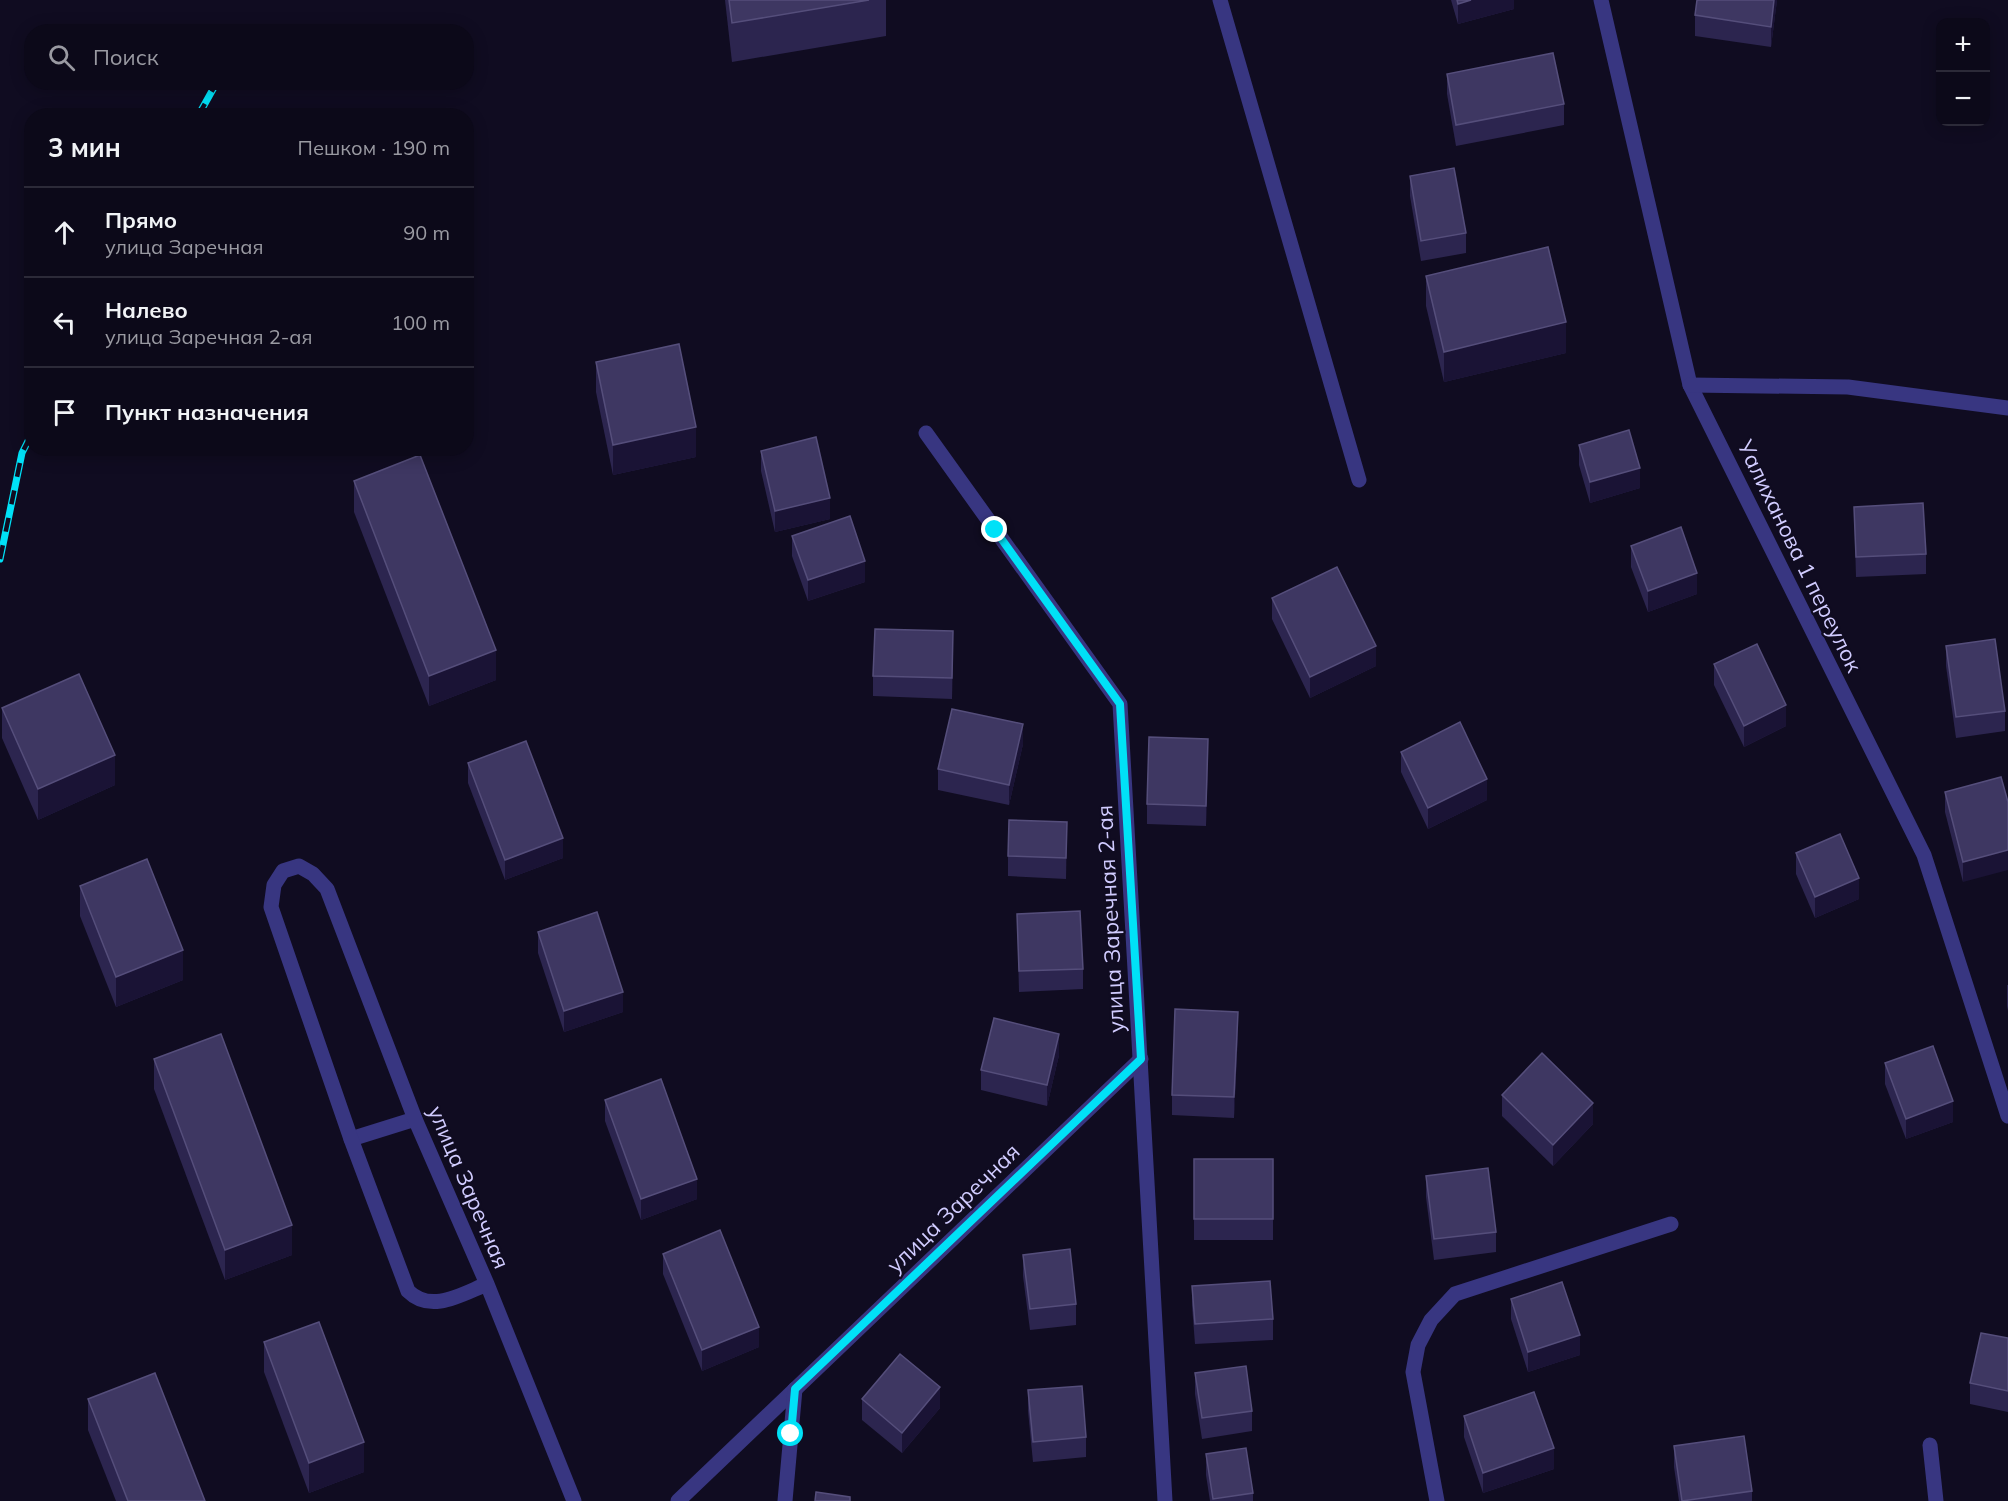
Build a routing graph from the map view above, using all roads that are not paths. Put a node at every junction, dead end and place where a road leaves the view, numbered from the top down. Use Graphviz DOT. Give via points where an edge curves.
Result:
graph roads {
  1 [pos="1220,0"];
  2 [pos="1601,0"];
  3 [pos="1690,385"];
  4 [pos="2008,408"];
  5 [pos="926,433"];
  6 [pos="1359,480"];
  7 [pos="1141,1059"];
  8 [pos="2008,1116"];
  9 [pos="415,1119"];
  10 [pos="351,1139"];
  11 [pos="1671,1224"];
  12 [pos="487,1284"];
  13 [pos="795,1389"];
  14 [pos="1930,1445"];
  15 [pos="574,1501"];
  16 [pos="678,1501"];
  17 [pos="785,1501"];
  18 [pos="1165,1501"];
  19 [pos="1437,1501"];
  20 [pos="1936,1501"];
  1 -- 6 [label="street"];
  2 -- 3 [label="street, Уалиханова 1 переулок"];
  3 -- 4 [label="street" via="1848,387"];
  3 -- 8 [label="street, Уалиханова 1 переулок" via="1924,855"];
  5 -- 7 [label="street, улица Заречная 2-ая" via="1120,704"];
  7 -- 13 [label="street, улица Заречная"];
  7 -- 18 [label="street, улица Заречная 2-ая"];
  9 -- 10 [label="street"];
  9 -- 10 [label="street, улица Заречная" via="327,889 299,866 283,871 274,885 271,907"];
  9 -- 12 [label="street, улица Заречная"];
  10 -- 12 [label="street" via="408,1291 414,1297 439,1303"];
  11 -- 19 [label="street" via="1455,1294 1431,1320 1418,1345 1413,1372"];
  12 -- 15 [label="street, улица Заречная"];
  13 -- 16 [label="street, улица Заречная"];
  13 -- 17 [label="street"];
  14 -- 20 [label="street"];
}
